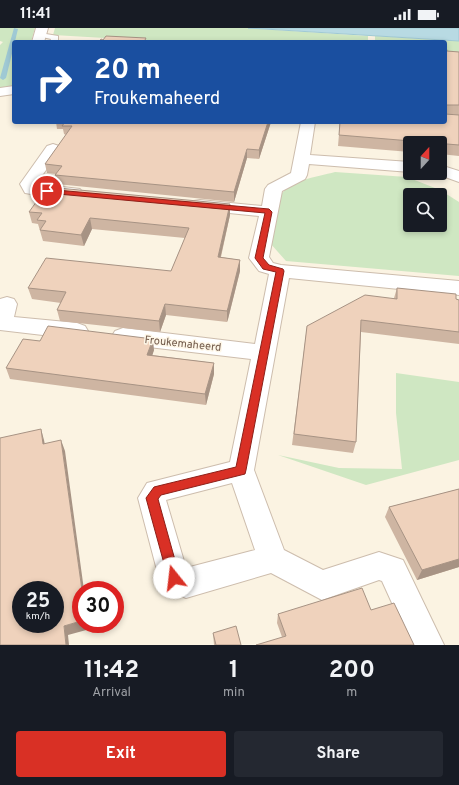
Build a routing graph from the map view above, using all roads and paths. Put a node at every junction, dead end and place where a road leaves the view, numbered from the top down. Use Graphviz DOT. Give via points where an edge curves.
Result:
graph roads {
  1 [pos="40,35"];
  2 [pos="54,40"];
  3 [pos="12,90"];
  4 [pos="0,92"];
  5 [pos="308,124"];
  6 [pos="53,149"];
  7 [pos="302,159"];
  8 [pos="403,166"];
  9 [pos="447,173"];
  10 [pos="459,177"];
  11 [pos="87,194"];
  12 [pos="182,203"];
  13 [pos="269,212"];
  14 [pos="280,271"];
  15 [pos="459,288"];
  16 [pos="7,304"];
  17 [pos="265,352"];
  18 [pos="241,470"];
  19 [pos="273,559"];
  20 [pos="428,645"];
  1 -- 2 [label="lane" via="55,38"];
  3 -- 4 [label="street"];
  5 -- 7 [label="street"];
  6 -- 11 [label="street" via="28,184 31,189"];
  7 -- 8 [label="street"];
  7 -- 13 [label="street" via="299,175 274,189"];
  9 -- 10 [label="street"];
  12 -- 13 [label="street"];
  13 -- 14 [label="street" via="259,258 266,267"];
  14 -- 15 [label="street"];
  14 -- 17 [label="street"];
  16 -- 17 [label="street, Froukemaheerd" via="2,323"];
  17 -- 18 [label="street"];
  18 -- 19 [label="street"];
  18 -- 19 [label="street" via="158,491 152,498 174,578 186,584"];
  19 -- 20 [label="street" via="322,585 379,566 392,570"];
}
